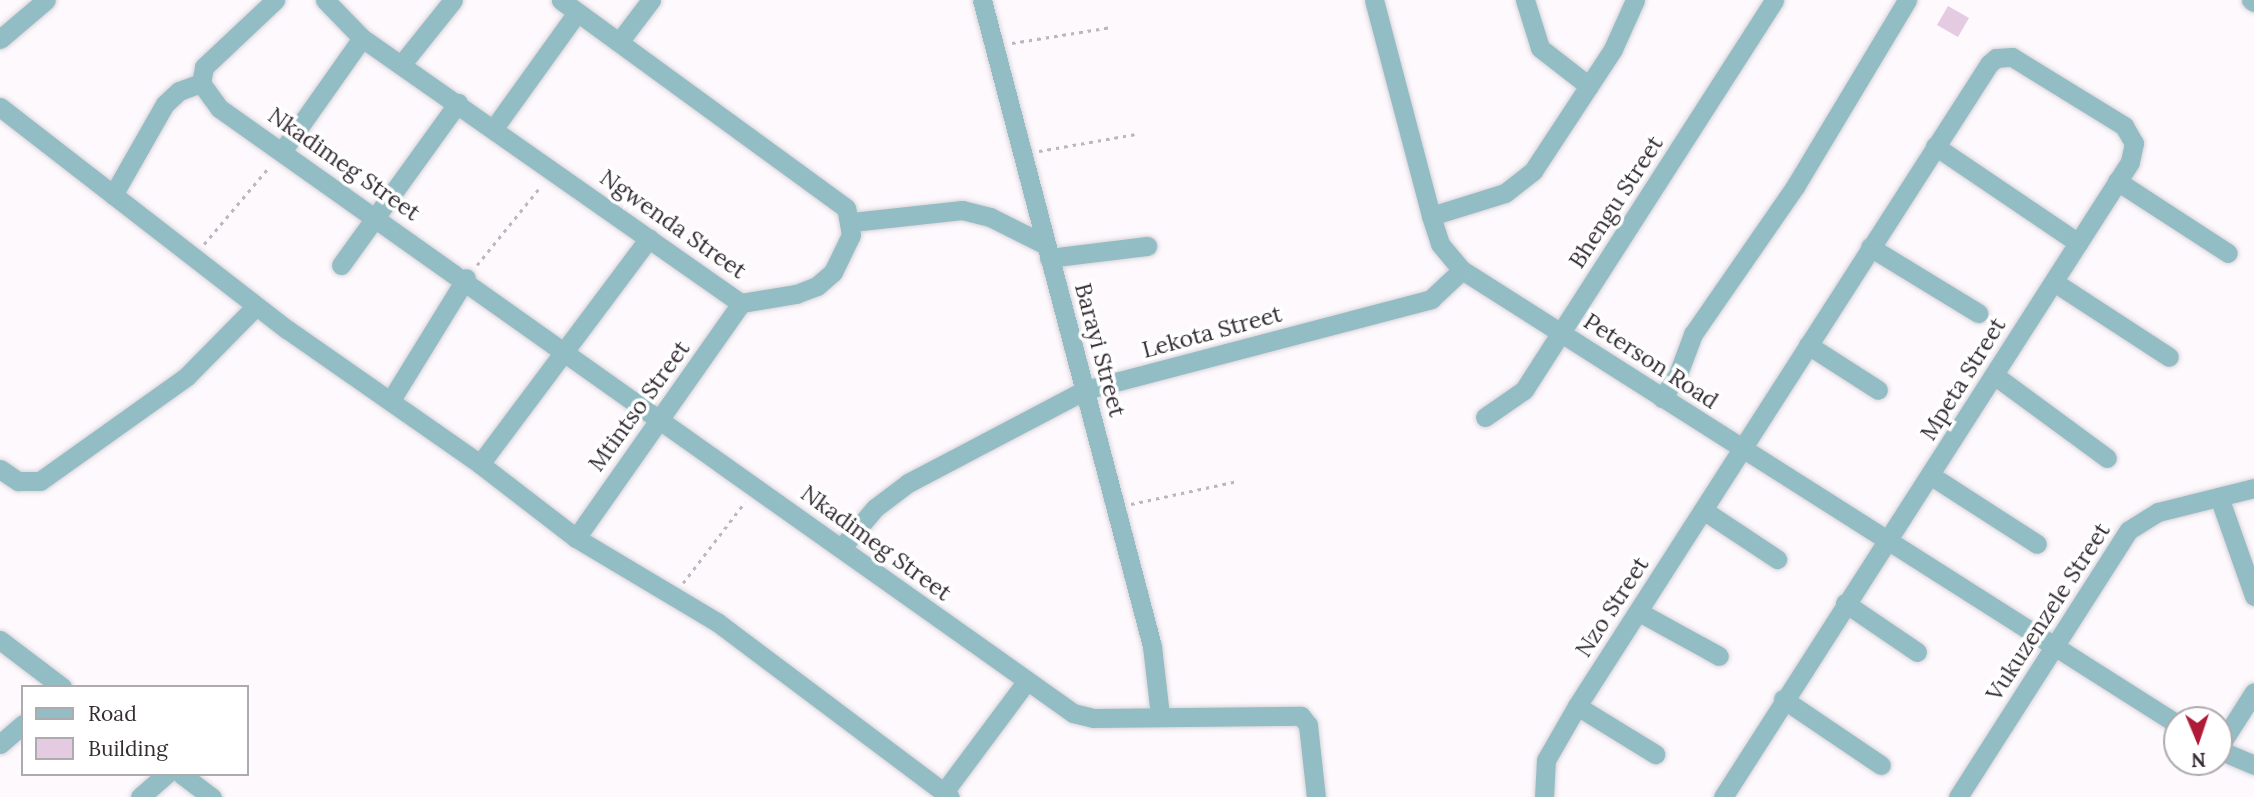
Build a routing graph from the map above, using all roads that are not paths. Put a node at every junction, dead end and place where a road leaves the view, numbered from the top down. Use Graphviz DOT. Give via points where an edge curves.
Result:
graph roads {
  1 [pos="46,0"];
  2 [pos="275,0"];
  3 [pos="326,0"];
  4 [pos="453,0"];
  5 [pos="561,0"];
  6 [pos="651,0"];
  7 [pos="982,0"];
  8 [pos="1374,0"];
  9 [pos="1525,0"];
  10 [pos="1635,0"];
  11 [pos="1774,0"];
  12 [pos="1907,0"];
  13 [pos="576,14"];
  14 [pos="362,38"];
  15 [pos="0,39"];
  16 [pos="619,42"];
  17 [pos="401,65"];
  18 [pos="201,83"];
  19 [pos="1588,86"];
  20 [pos="458,103"];
  21 [pos="0,107"];
  22 [pos="494,128"];
  23 [pos="1935,146"];
  24 [pos="284,150"];
  25 [pos="2117,181"];
  26 [pos="113,195"];
  27 [pos="375,216"];
  28 [pos="1431,216"];
  29 [pos="852,222"];
  30 [pos="649,238"];
  31 [pos="2078,243"];
  32 [pos="1147,246"];
  33 [pos="1871,247"];
  34 [pos="1048,251"];
  35 [pos="2228,253"];
  36 [pos="341,265"];
  37 [pos="1462,270"];
  38 [pos="466,278"];
  39 [pos="2054,282"];
  40 [pos="741,303"];
  41 [pos="256,306"];
  42 [pos="1978,313"];
  43 [pos="1562,332"];
  44 [pos="1808,345"];
  45 [pos="563,351"];
  46 [pos="2169,356"];
  47 [pos="1994,375"];
  48 [pos="1085,390"];
  49 [pos="1878,390"];
  50 [pos="1662,398"];
  51 [pos="391,400"];
  52 [pos="1485,417"];
  53 [pos="658,418"];
  54 [pos="1742,449"];
  55 [pos="2107,458"];
  56 [pos="480,464"];
  57 [pos="0,469"];
  58 [pos="1930,475"];
  59 [pos="2254,488"];
  60 [pos="2219,498"];
  61 [pos="1703,510"];
  62 [pos="576,538"];
  63 [pos="1886,540"];
  64 [pos="2037,544"];
  65 [pos="842,547"];
  66 [pos="1777,559"];
  67 [pos="2254,596"];
  68 [pos="1845,603"];
  69 [pos="1639,612"];
  70 [pos="0,640"];
  71 [pos="2055,648"];
  72 [pos="1917,652"];
  73 [pos="1719,656"];
  74 [pos="1026,682"];
  75 [pos="59,685"];
  76 [pos="2254,692"];
  77 [pos="1783,699"];
  78 [pos="1577,706"];
  79 [pos="1160,715"];
  80 [pos="2163,715"];
  81 [pos="21,726"];
  82 [pos="2233,726"];
  83 [pos="0,744"];
  84 [pos="1656,754"];
  85 [pos="2233,755"];
  86 [pos="1881,765"];
  87 [pos="2254,765"];
  88 [pos="164,776"];
  89 [pos="184,776"];
  90 [pos="947,795"];
  91 [pos="140,797"];
  92 [pos="212,797"];
  93 [pos="1316,797"];
  94 [pos="1544,797"];
  95 [pos="1723,797"];
  96 [pos="1958,797"];
  1 -- 15 [label="street"];
  2 -- 18 [label="street" via="204,68"];
  3 -- 14 [label="street, Ngwenda Street"];
  4 -- 17 [label="street"];
  5 -- 13 [label="street"];
  6 -- 16 [label="street"];
  7 -- 34 [label="street, Barayi Street"];
  8 -- 28 [label="street, Peterson Road"];
  9 -- 19 [label="street" via="1540,48"];
  10 -- 19 [label="street" via="1613,49"];
  11 -- 43 [label="street, Bhengu Street"];
  12 -- 50 [label="street" via="1803,174 1693,334 1678,374"];
  13 -- 16 [label="street"];
  13 -- 22 [label="street"];
  14 -- 17 [label="street, Ngwenda Street"];
  14 -- 24 [label="street"];
  16 -- 29 [label="street" via="830,193 846,208"];
  17 -- 20 [label="street, Ngwenda Street"];
  18 -- 24 [label="street, Nkadimeg Street" via="219,108"];
  18 -- 26 [label="street" via="179,91 165,104"];
  19 -- 28 [label="street" via="1521,183 1505,193"];
  20 -- 22 [label="street, Ngwenda Street"];
  20 -- 27 [label="street"];
  21 -- 26 [label="street"];
  22 -- 30 [label="street, Ngwenda Street"];
  23 -- 25 [label="street, Mpeta Street" via="1989,64 1996,58 2012,57 2132,134 2134,151"];
  23 -- 31 [label="street"];
  23 -- 33 [label="street, Mpeta Street"];
  24 -- 27 [label="street, Nkadimeg Street"];
  25 -- 31 [label="street, Mpeta Street"];
  25 -- 35 [label="street"];
  26 -- 41 [label="street"];
  27 -- 36 [label="street"];
  27 -- 38 [label="street, Nkadimeg Street"];
  28 -- 37 [label="street, Peterson Road" via="1440,244"];
  29 -- 34 [label="street" via="962,210 990,217"];
  29 -- 40 [label="street, Ngwenda Street" via="846,252 817,286 773,300"];
  30 -- 40 [label="street, Ngwenda Street"];
  30 -- 45 [label="street"];
  31 -- 39 [label="street, Mpeta Street"];
  32 -- 34 [label="street"];
  33 -- 42 [label="street, Mpeta Street"];
  33 -- 44 [label="street, Mpeta Street"];
  34 -- 48 [label="street, Barayi Street"];
  37 -- 43 [label="street, Peterson Road"];
  37 -- 48 [label="street, Lekota Street" via="1431,299"];
  38 -- 45 [label="street, Nkadimeg Street"];
  38 -- 51 [label="street"];
  39 -- 46 [label="street"];
  39 -- 47 [label="street, Mpeta Street"];
  40 -- 53 [label="street, Mtintso Street"];
  41 -- 51 [label="street"];
  41 -- 57 [label="street" via="187,376 40,481 18,481"];
  43 -- 50 [label="street, Peterson Road"];
  43 -- 52 [label="street, Bhengu Street" via="1517,397"];
  44 -- 49 [label="street"];
  44 -- 54 [label="street, Mpeta Street"];
  45 -- 53 [label="street, Nkadimeg Street"];
  45 -- 56 [label="street"];
  47 -- 55 [label="street"];
  47 -- 58 [label="street, Mpeta Street"];
  48 -- 65 [label="street, Lekota Street" via="908,483 876,508"];
  48 -- 79 [label="street, Barayi Street" via="1152,646"];
  50 -- 54 [label="street, Peterson Road"];
  51 -- 56 [label="street"];
  53 -- 62 [label="street, Mtintso Street"];
  53 -- 65 [label="street, Nkadimeg Street"];
  54 -- 61 [label="street, Nzo Street"];
  54 -- 63 [label="street, Peterson Road"];
  56 -- 62 [label="street"];
  58 -- 63 [label="street, Mpeta Street"];
  58 -- 64 [label="street"];
  59 -- 60 [label="street, Vukuzenzele Street"];
  60 -- 67 [label="street"];
  60 -- 71 [label="street, Vukuzenzele Street" via="2158,512 2129,530"];
  61 -- 66 [label="street"];
  61 -- 69 [label="street, Nzo Street"];
  62 -- 90 [label="street" via="738,637"];
  63 -- 68 [label="street"];
  63 -- 71 [label="street, Peterson Road"];
  65 -- 74 [label="street, Nkadimeg Street"];
  68 -- 72 [label="street"];
  68 -- 77 [label="street"];
  69 -- 73 [label="street"];
  69 -- 78 [label="street, Nzo Street"];
  70 -- 75 [label="street"];
  71 -- 80 [label="street, Peterson Road"];
  71 -- 96 [label="street, Vukuzenzele Street"];
  74 -- 79 [label="street, Nkadimeg Street" via="1083,717"];
  74 -- 90 [label="street"];
  76 -- 82 [label="street"];
  77 -- 86 [label="street"];
  77 -- 95 [label="street"];
  78 -- 84 [label="street"];
  78 -- 94 [label="street, Nzo Street" via="1546,760"];
  79 -- 93 [label="street, Nkadimeg Street" via="1301,716 1308,725"];
  81 -- 83 [label="street"];
  85 -- 87 [label="street"];
  88 -- 91 [label="street"];
  89 -- 92 [label="street"];
}
